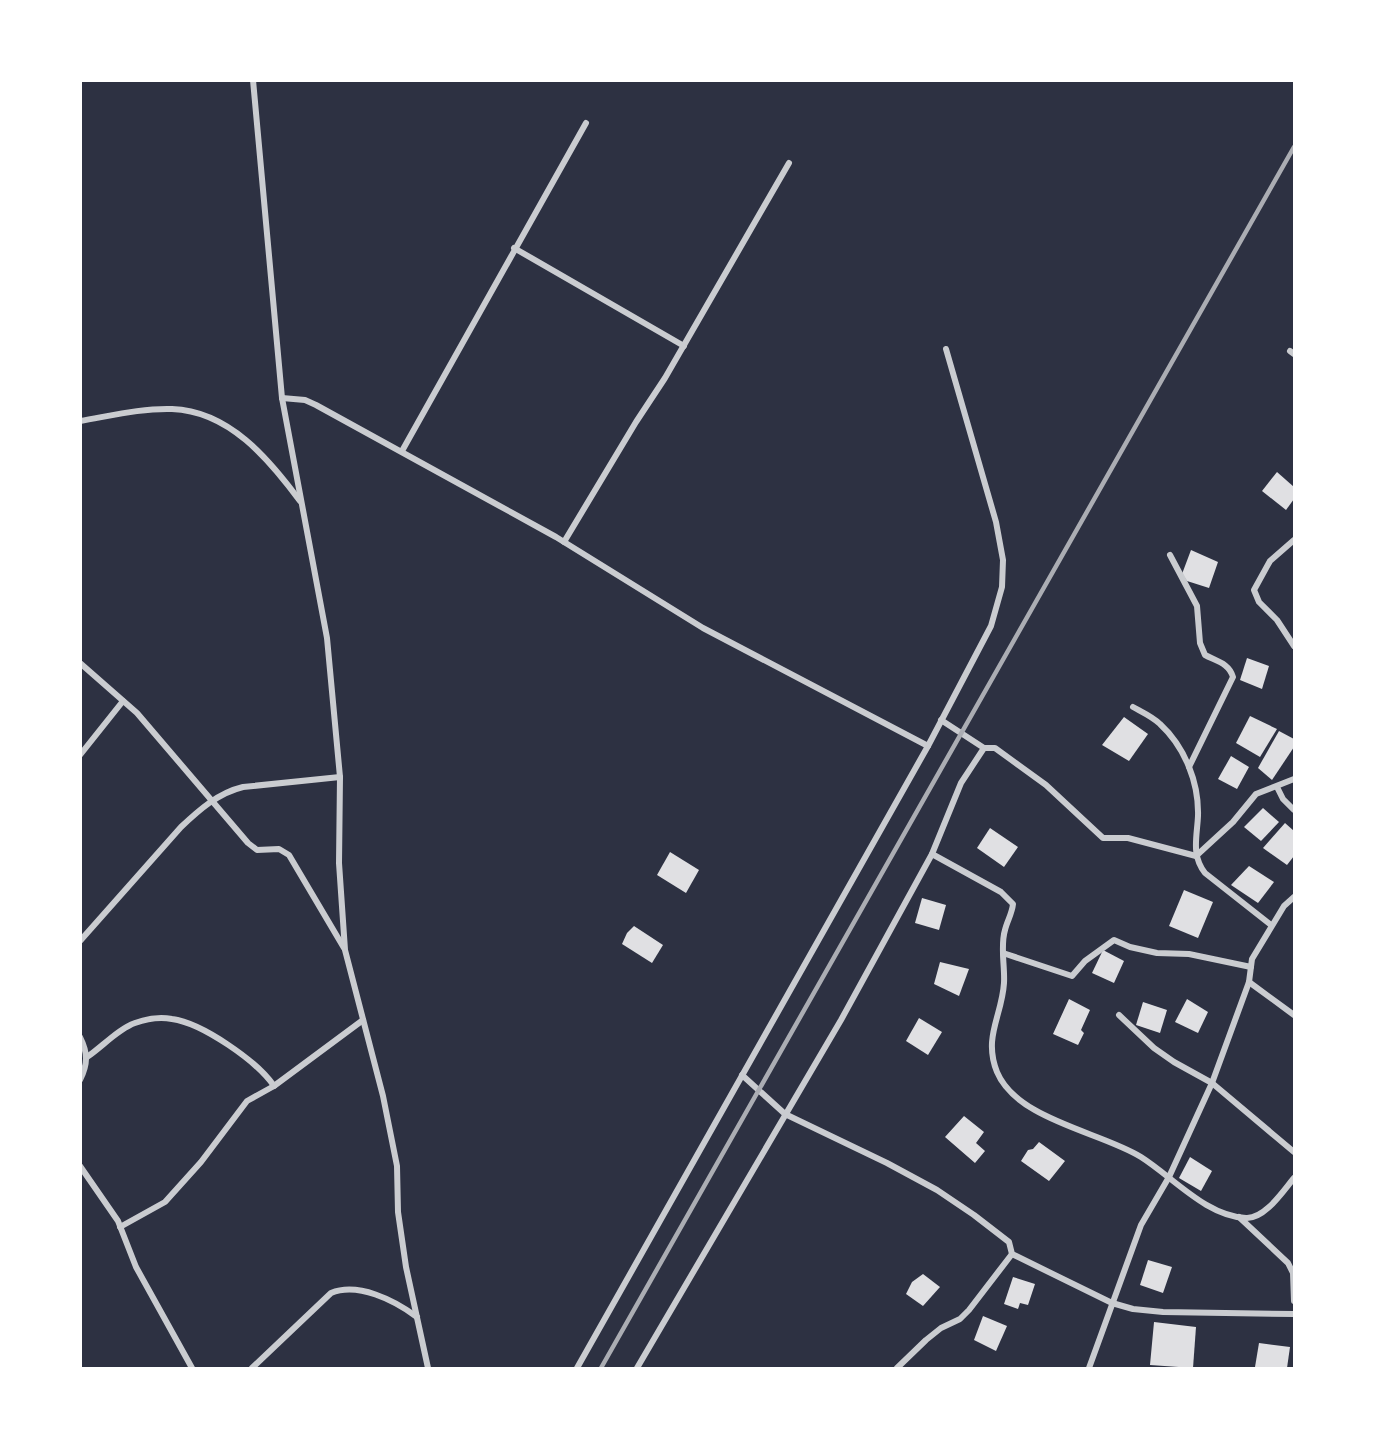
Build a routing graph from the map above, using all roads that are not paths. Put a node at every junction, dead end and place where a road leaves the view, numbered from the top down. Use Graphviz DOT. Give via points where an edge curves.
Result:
graph roads {
  1 [pos="253,80"];
  2 [pos="586,123"];
  3 [pos="789,163"];
  4 [pos="514,248"];
  5 [pos="684,346"];
  6 [pos="946,349"];
  7 [pos="282,398"];
  8 [pos="80,421"];
  9 [pos="402,451"];
  10 [pos="301,503"];
  11 [pos="1294,540"];
  12 [pos="564,542"];
  13 [pos="1170,555"];
  14 [pos="1294,646"];
  15 [pos="80,663"];
  16 [pos="124,701"];
  17 [pos="1133,707"];
  18 [pos="942,720"];
  19 [pos="928,746"];
  20 [pos="984,748"];
  21 [pos="80,755"];
  22 [pos="1189,767"];
  23 [pos="340,776"];
  24 [pos="1294,779"];
  25 [pos="1277,787"];
  26 [pos="212,801"];
  27 [pos="1294,810"];
  28 [pos="932,854"];
  29 [pos="1196,856"];
  30 [pos="1294,897"];
  31 [pos="1271,925"];
  32 [pos="80,942"];
  33 [pos="345,950"];
  34 [pos="1003,953"];
  35 [pos="1251,967"];
  36 [pos="1249,982"];
  37 [pos="1119,1015"];
  38 [pos="1294,1015"];
  39 [pos="363,1020"];
  40 [pos="80,1037"];
  41 [pos="87,1057"];
  42 [pos="742,1075"];
  43 [pos="80,1080"];
  44 [pos="1212,1083"];
  45 [pos="274,1086"];
  46 [pos="785,1114"];
  47 [pos="1294,1152"];
  48 [pos="80,1166"];
  49 [pos="1169,1177"];
  50 [pos="1294,1178"];
  51 [pos="1238,1217"];
  52 [pos="120,1227"];
  53 [pos="1012,1254"];
  54 [pos="1294,1301"];
  55 [pos="1112,1303"];
  56 [pos="1294,1314"];
  57 [pos="417,1317"];
  58 [pos="192,1368"];
  59 [pos="252,1368"];
  60 [pos="428,1368"];
  61 [pos="577,1368"];
  62 [pos="637,1368"];
  63 [pos="898,1368"];
  64 [pos="1089,1368"];
  1 -- 7 [label="street"];
  2 -- 4 [label="street"];
  3 -- 5 [label="street"];
  4 -- 5 [label="street"];
  4 -- 9 [label="street"];
  5 -- 12 [label="street"];
  6 -- 18 [label="street" via="996,522 1003,573 991,626"];
  7 -- 9 [label="street" via="305,400"];
  7 -- 10 [label="street"];
  8 -- 10 [label="street" via="172,409 202,414 236,432 255,449"];
  9 -- 12 [label="street"];
  10 -- 23 [label="street" via="327,638"];
  11 -- 14 [label="street" via="1270,561 1254,590"];
  12 -- 19 [label="street" via="703,628"];
  13 -- 22 [label="street" via="1196,606 1205,655 1223,663 1233,677"];
  15 -- 16 [label="street"];
  16 -- 21 [label="street"];
  16 -- 26 [label="street"];
  17 -- 22 [label="street" via="1160,724"];
  18 -- 19 [label="street"];
  18 -- 20 [label="street"];
  19 -- 42 [label="street"];
  20 -- 28 [label="street" via="961,783"];
  20 -- 29 [label="street" via="995,748 1046,785 1103,838 1128,838"];
  22 -- 29 [label="street" via="1198,803"];
  23 -- 26 [label="street" via="243,787"];
  23 -- 33 [label="street"];
  24 -- 25 [label="street"];
  25 -- 27 [label="street"];
  25 -- 29 [label="street" via="1256,794"];
  26 -- 32 [label="street" via="181,827"];
  26 -- 33 [label="street" via="257,850 279,849 289,855"];
  28 -- 34 [label="street" via="1010,899 1013,904 1004,930"];
  28 -- 46 [label="street"];
  29 -- 31 [label="street" via="1205,873"];
  30 -- 31 [label="street"];
  31 -- 35 [label="street"];
  33 -- 39 [label="street"];
  34 -- 35 [label="street" via="1072,976 1114,940 1157,953 1189,954"];
  34 -- 49 [label="street" via="1004,981 992,1045 1002,1080 1053,1120 1139,1156"];
  35 -- 36 [label="street"];
  36 -- 38 [label="street"];
  36 -- 44 [label="street"];
  37 -- 44 [label="street" via="1164,1055"];
  39 -- 45 [label="street"];
  39 -- 57 [label="street" via="397,1166 398,1212"];
  40 -- 41 [label="street"];
  41 -- 43 [label="street"];
  41 -- 45 [label="street" via="133,1023 175,1019 248,1058"];
  42 -- 46 [label="street"];
  42 -- 61 [label="street"];
  44 -- 47 [label="street"];
  44 -- 49 [label="street"];
  45 -- 52 [label="street" via="247,1101 165,1202"];
  46 -- 53 [label="street" via="937,1191 1009,1242"];
  46 -- 62 [label="street"];
  48 -- 52 [label="street"];
  49 -- 51 [label="street" via="1205,1203"];
  49 -- 55 [label="street" via="1141,1225"];
  50 -- 51 [label="street" via="1259,1216"];
  51 -- 54 [label="street" via="1288,1262"];
  52 -- 58 [label="street" via="136,1267"];
  53 -- 55 [label="street"];
  53 -- 63 [label="street" via="969,1310 926,1340"];
  55 -- 56 [label="street" via="1163,1312"];
  55 -- 64 [label="street"];
  57 -- 59 [label="street" via="385,1299 343,1288 331,1293"];
  57 -- 60 [label="street"];
}
